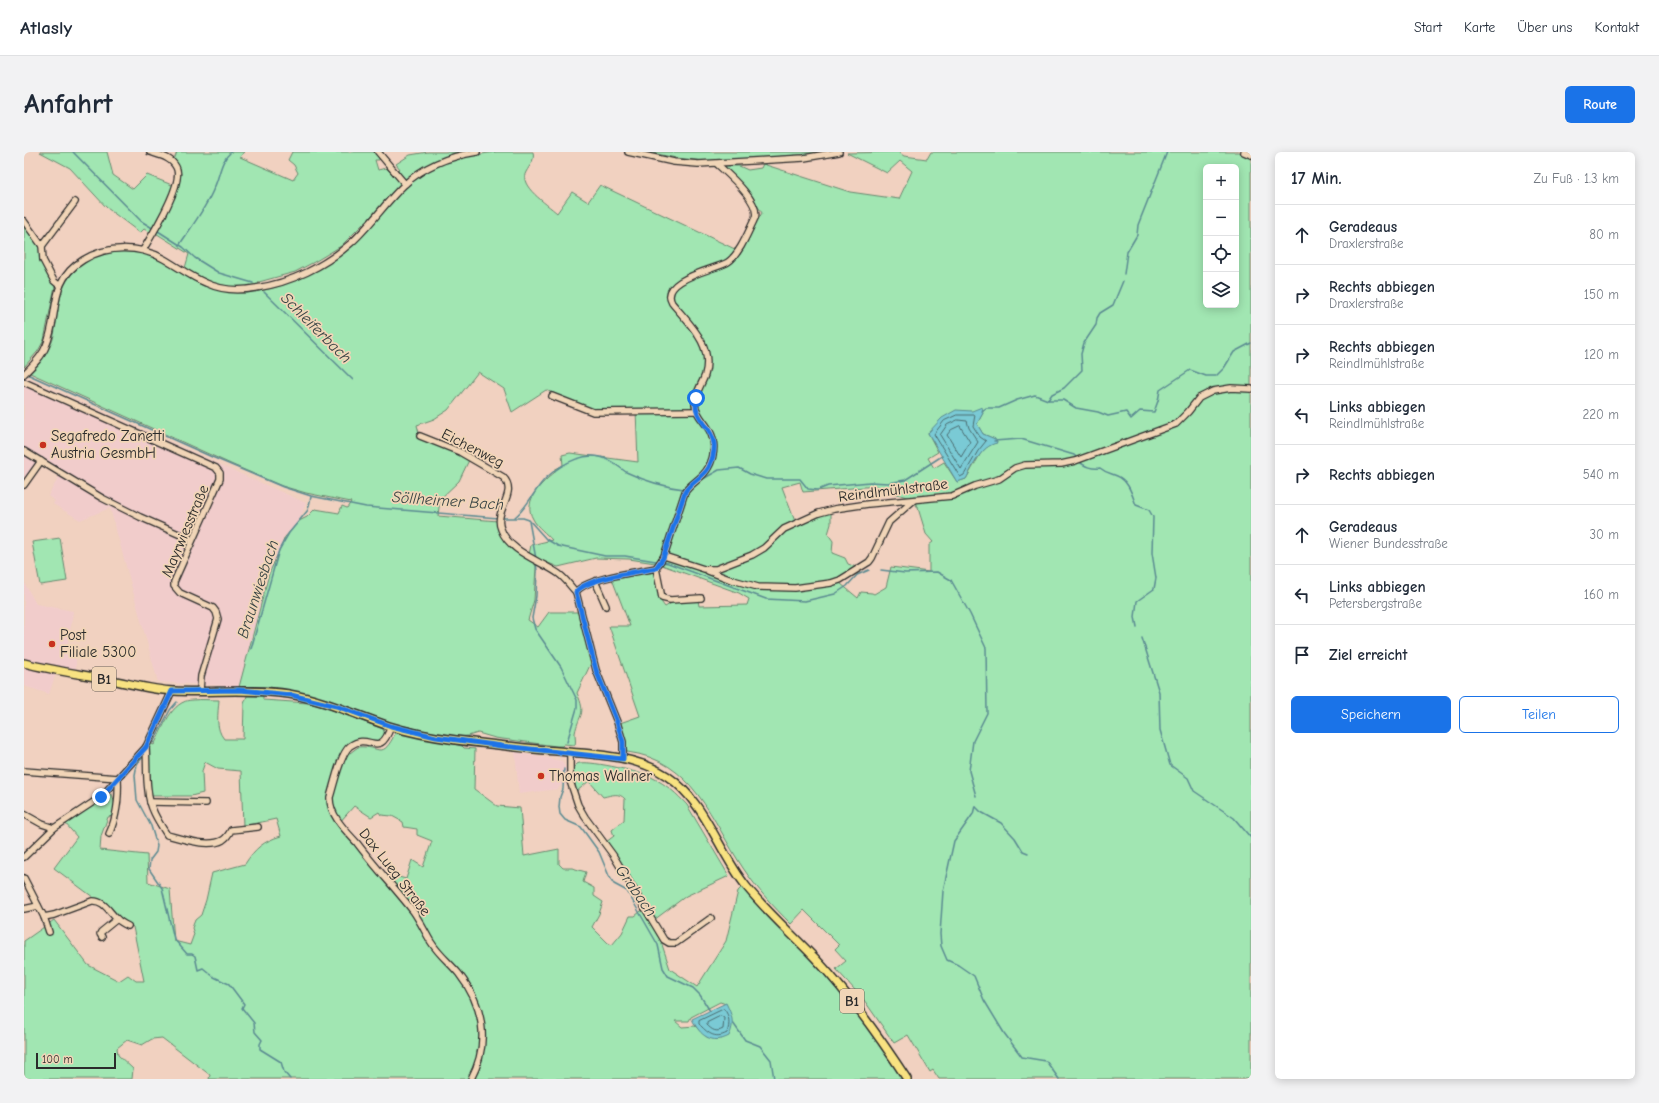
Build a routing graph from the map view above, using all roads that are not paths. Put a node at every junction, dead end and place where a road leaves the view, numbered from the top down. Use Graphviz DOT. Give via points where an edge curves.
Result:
graph roads {
  1 [pos="150,152"];
  2 [pos="378,152"];
  3 [pos="477,152"];
  4 [pos="628,152"];
  5 [pos="839,152"];
  6 [pos="1244,152"];
  7 [pos="1251,155"];
  8 [pos="717,164"];
  9 [pos="404,184"];
  10 [pos="76,202"];
  11 [pos="24,221"];
  12 [pos="42,246"];
  13 [pos="143,250"];
  14 [pos="60,286"];
  15 [pos="24,374"];
  16 [pos="24,382"];
  17 [pos="1251,389"];
  18 [pos="552,396"];
  19 [pos="697,411"];
  20 [pos="420,436"];
  21 [pos="24,450"];
  22 [pos="41,460"];
  23 [pos="24,485"];
  24 [pos="914,500"];
  25 [pos="192,540"];
  26 [pos="660,561"];
  27 [pos="704,569"];
  28 [pos="596,580"];
  29 [pos="576,592"];
  30 [pos="701,598"];
  31 [pos="606,606"];
  32 [pos="24,663"];
  33 [pos="172,691"];
  34 [pos="200,691"];
  35 [pos="391,726"];
  36 [pos="146,747"];
  37 [pos="570,753"];
  38 [pos="623,759"];
  39 [pos="24,770"];
  40 [pos="118,778"];
  41 [pos="150,802"];
  42 [pos="206,803"];
  43 [pos="24,814"];
  44 [pos="258,827"];
  45 [pos="54,828"];
  46 [pos="109,834"];
  47 [pos="24,857"];
  48 [pos="24,878"];
  49 [pos="38,906"];
  50 [pos="24,909"];
  51 [pos="44,917"];
  52 [pos="711,918"];
  53 [pos="117,919"];
  54 [pos="128,926"];
  55 [pos="50,932"];
  56 [pos="102,937"];
  57 [pos="471,1079"];
  58 [pos="907,1079"];
  1 -- 13 [label="street" via="165,156 176,166 179,174 178,183 157,228"];
  2 -- 9 [label="street"];
  3 -- 9 [label="street" via="439,162"];
  4 -- 8 [label="street" via="684,164"];
  5 -- 8 [label="street" via="804,158"];
  6 -- 7 [label="street"];
  8 -- 19 [label="street" via="738,184 757,213 738,252 731,260 691,276 672,292 671,300 695,330 706,353 705,375 696,398"];
  9 -- 13 [label="street" via="351,243 302,274 267,286 241,290 215,287 164,258"];
  10 -- 12 [label="street"];
  11 -- 12 [label="street"];
  12 -- 14 [label="street" via="43,260"];
  13 -- 14 [label="street" via="127,248 101,252 83,260 70,270"];
  14 -- 15 [label="street" via="48,342 40,357"];
  16 -- 25 [label="street, Mayrwiesstraße" via="216,468 220,473 220,479"];
  17 -- 24 [label="street, Reindlmühlstraße" via="1231,388 1212,391 1199,398 1176,424 1078,460 1061,464 1025,464 999,479 952,496"];
  18 -- 19 [label="street" via="593,412"];
  19 -- 26 [label="street" via="710,431 714,447 708,469 685,492"];
  20 -- 29 [label="street, Eichenweg" via="460,452 503,477 509,490 500,514 504,536 516,548 566,579"];
  21 -- 22 [label="street"];
  22 -- 23 [label="street"];
  22 -- 25 [label="street" via="102,498"];
  24 -- 27 [label="street, Reindlmühlstraße" via="861,505 819,513 784,529 764,548 752,555 723,567"];
  24 -- 27 [label="street" via="889,522 869,562 846,577 831,583 767,589"];
  25 -- 34 [label="street, Mayrwiesstraße" via="174,586 180,593 213,608 218,619 201,676"];
  26 -- 27 [label="street, Reindlmühlstraße"];
  26 -- 28 [label="street, Reindlmühlstraße"];
  26 -- 30 [label="street" via="662,598"];
  28 -- 29 [label="street, Reindlmühlstraße" via="580,587"];
  28 -- 31 [label="street"];
  29 -- 38 [label="street" via="596,670 623,742"];
  32 -- 33 [label="main road, B1"];
  33 -- 34 [label="main road, B1"];
  33 -- 36 [label="street"];
  34 -- 35 [label="main road, B1" via="240,690 291,695 336,706"];
  35 -- 37 [label="main road, B1" via="436,737"];
  35 -- 57 [label="street, Dax Lueg Straße" via="388,737 382,743 358,742 348,749 341,762 330,798 331,810 413,911 431,942 469,988 480,1018 483,1037"];
  36 -- 40 [label="street"];
  36 -- 41 [label="street"];
  37 -- 38 [label="main road, B1"];
  37 -- 52 [label="street" via="570,781 576,801 613,854 664,940 676,943"];
  38 -- 58 [label="main road, B1" via="656,769 687,793 743,883 820,963 857,1006"];
  39 -- 40 [label="street"];
  40 -- 45 [label="street" via="101,797"];
  40 -- 46 [label="street" via="115,817"];
  41 -- 42 [label="street"];
  41 -- 44 [label="street" via="167,835 186,840 201,843 221,841 231,830"];
  43 -- 45 [label="street"];
  45 -- 47 [label="street"];
  48 -- 49 [label="street"];
  49 -- 50 [label="street"];
  49 -- 51 [label="street"];
  51 -- 53 [label="street" via="97,901"];
  51 -- 55 [label="street"];
  53 -- 54 [label="street"];
  53 -- 56 [label="street" via="101,932"];
}
